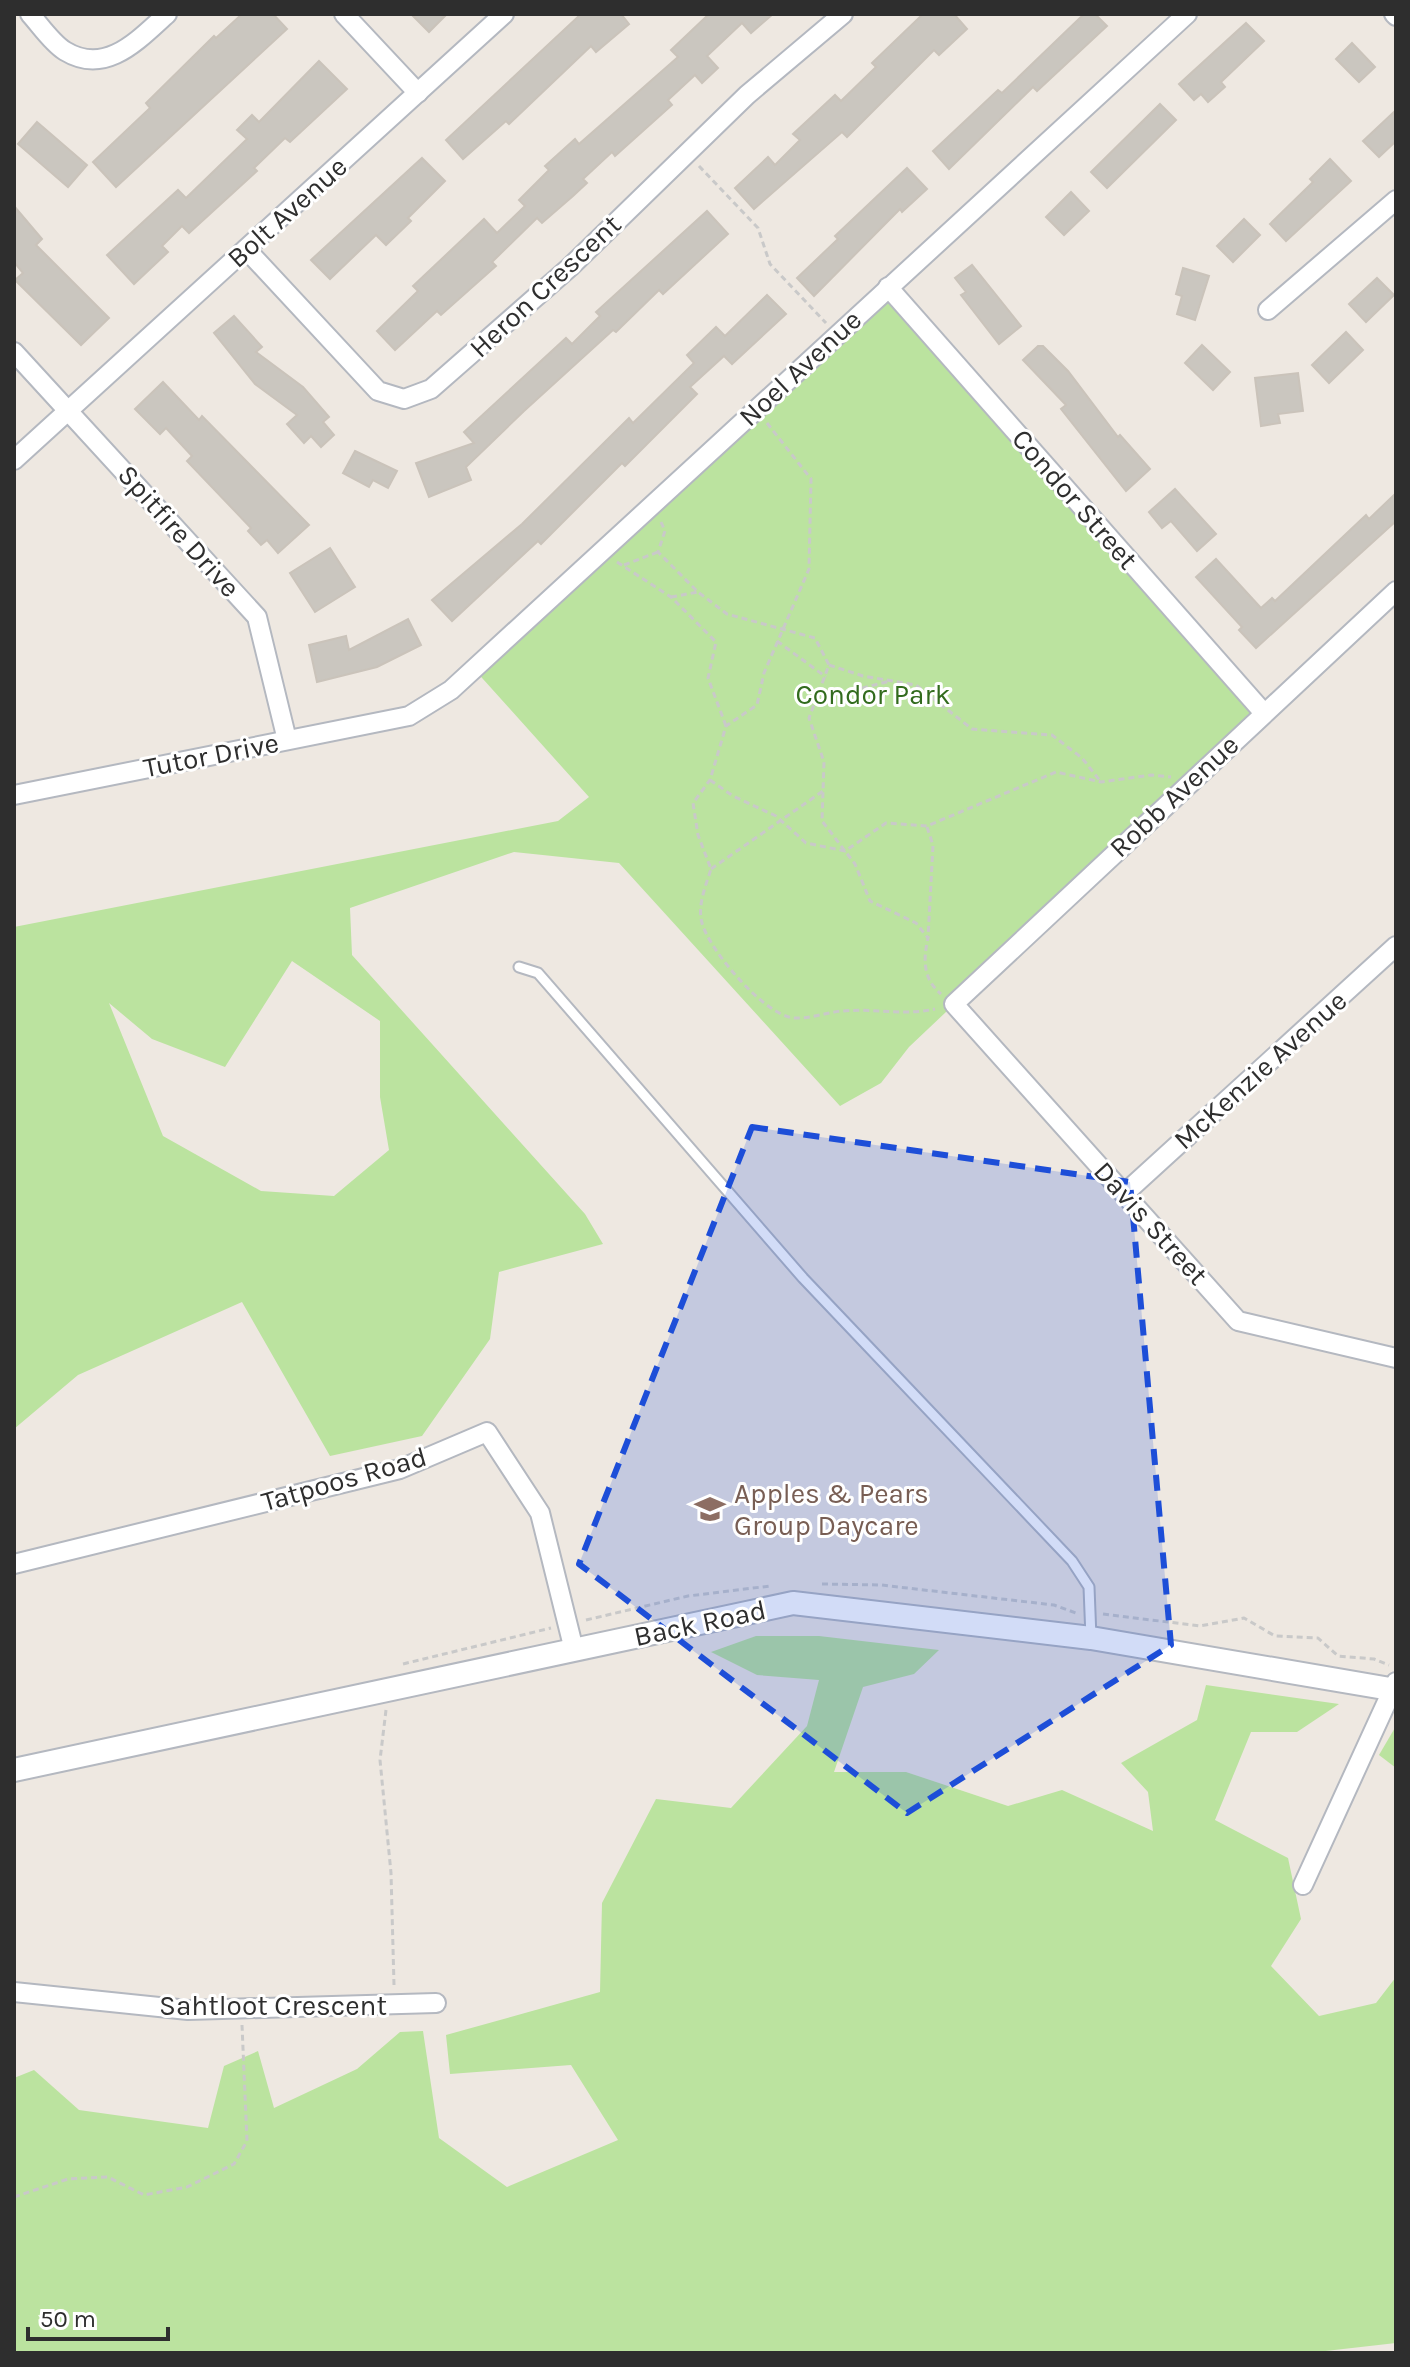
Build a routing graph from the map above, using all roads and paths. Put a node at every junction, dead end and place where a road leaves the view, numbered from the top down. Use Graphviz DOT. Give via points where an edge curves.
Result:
graph roads {
  1 [pos="30,14"];
  2 [pos="167,14"];
  3 [pos="344,14"];
  4 [pos="504,14"];
  5 [pos="843,14"];
  6 [pos="1187,14"];
  7 [pos="418,93"];
  8 [pos="686,151"];
  9 [pos="1396,200"];
  10 [pos="246,249"];
  11 [pos="888,287"];
  12 [pos="1268,310"];
  13 [pos="837,335"];
  14 [pos="14,352"];
  15 [pos="69,410"];
  16 [pos="755,410"];
  17 [pos="14,460"];
  18 [pos="653,504"];
  19 [pos="658,552"];
  20 [pos="600,553"];
  21 [pos="624,566"];
  22 [pos="1396,591"];
  23 [pos="698,592"];
  24 [pos="671,597"];
  25 [pos="784,628"];
  26 [pos="777,641"];
  27 [pos="829,665"];
  28 [pos="826,677"];
  29 [pos="893,680"];
  30 [pos="822,690"];
  31 [pos="1263,712"];
  32 [pos="409,716"];
  33 [pos="726,726"];
  34 [pos="287,740"];
  35 [pos="710,780"];
  36 [pos="1190,780"];
  37 [pos="1101,782"];
  38 [pos="824,791"];
  39 [pos="14,795"];
  40 [pos="783,822"];
  41 [pos="927,826"];
  42 [pos="845,851"];
  43 [pos="711,869"];
  44 [pos="928,938"];
  45 [pos="1396,946"];
  46 [pos="519,967"];
  47 [pos="954,1004"];
  48 [pos="1125,1193"];
  49 [pos="1396,1358"];
  50 [pos="14,1564"];
  51 [pos="1091,1638"];
  52 [pos="574,1650"];
  53 [pos="1395,1687"];
  54 [pos="383,1691"];
  55 [pos="14,1770"];
  56 [pos="1303,1885"];
  57 [pos="14,1992"];
  58 [pos="436,2003"];
  59 [pos="382,2005"];
  60 [pos="241,2009"];
  61 [pos="14,2197"];
  1 -- 2 [label="street" via="64,51 98,61 126,51"];
  3 -- 7 [label="street"];
  4 -- 7 [label="street, Bolt Avenue"];
  5 -- 8 [label="street, Heron Crescent"];
  6 -- 11 [label="street, Noel Avenue"];
  7 -- 10 [label="street, Bolt Avenue"];
  8 -- 10 [label="street, Heron Crescent" via="570,267 431,389 404,399 378,391"];
  8 -- 13 [label="path" via="758,228 770,264"];
  9 -- 12 [label="street"];
  10 -- 15 [label="street, Bolt Avenue"];
  11 -- 13 [label="street, Noel Avenue"];
  11 -- 31 [label="street, Condor Street"];
  13 -- 16 [label="street, Noel Avenue"];
  14 -- 15 [label="street, Spitfire Drive"];
  15 -- 17 [label="street, Bolt Avenue"];
  15 -- 34 [label="street, Spitfire Drive" via="257,617"];
  16 -- 18 [label="street, Noel Avenue"];
  16 -- 25 [label="path" via="811,479 809,569"];
  18 -- 19 [label="path" via="665,531"];
  18 -- 20 [label="street, Noel Avenue"];
  19 -- 21 [label="path"];
  19 -- 23 [label="path"];
  20 -- 21 [label="path"];
  20 -- 32 [label="street, Noel Avenue" via="451,690"];
  21 -- 24 [label="path"];
  22 -- 31 [label="street, Robb Avenue"];
  23 -- 24 [label="path"];
  23 -- 25 [label="path" via="727,614"];
  24 -- 33 [label="path" via="716,642 708,678"];
  25 -- 26 [label="path"];
  25 -- 27 [label="path" via="815,638"];
  26 -- 28 [label="path"];
  26 -- 33 [label="path" via="757,705"];
  27 -- 28 [label="path"];
  27 -- 29 [label="path"];
  28 -- 30 [label="path"];
  29 -- 30 [label="path" via="839,694"];
  29 -- 37 [label="path" via="916,685 972,729 1052,735 1082,758"];
  30 -- 38 [label="path" via="809,718 824,762"];
  31 -- 36 [label="street, Robb Avenue"];
  32 -- 34 [label="street, Tutor Drive"];
  33 -- 35 [label="path"];
  34 -- 39 [label="street, Tutor Drive"];
  35 -- 40 [label="path"];
  35 -- 43 [label="path" via="693,803"];
  36 -- 37 [label="path" via="1151,775"];
  36 -- 47 [label="street, Robb Avenue"];
  37 -- 41 [label="path" via="1056,772"];
  38 -- 40 [label="path"];
  38 -- 42 [label="path" via="822,821"];
  40 -- 42 [label="path" via="806,843"];
  40 -- 43 [label="path"];
  41 -- 42 [label="path" via="886,823"];
  41 -- 44 [label="path" via="933,845"];
  42 -- 44 [label="path" via="870,901 916,923"];
  43 -- 47 [label="path" via="701,921 713,947 756,997 792,1018 846,1010 909,1014"];
  44 -- 47 [label="path" via="923,961 932,986"];
  45 -- 48 [label="street, McKenzie Avenue"];
  46 -- 51 [label="lane" via="538,973 803,1278 1072,1561 1089,1587"];
  47 -- 48 [label="street, Davis Street"];
  48 -- 49 [label="street, Davis Street" via="1238,1321"];
  50 -- 52 [label="street, Tatpoos Road" via="400,1469 487,1432 540,1513"];
  51 -- 52 [label="street, Back Road" via="793,1603"];
  51 -- 53 [label="street, Back Road"];
  52 -- 54 [label="street, Back Road"];
  53 -- 56 [label="street"];
  54 -- 55 [label="street, Back Road"];
  54 -- 59 [label="path" via="387,1721 380,1760 394,1935 393,1991"];
  57 -- 60 [label="street, Sahtloot Crescent" via="188,2010"];
  58 -- 59 [label="street, Sahtloot Crescent"];
  59 -- 60 [label="street, Sahtloot Crescent"];
  60 -- 61 [label="path" via="247,2141 234,2164 187,2187 144,2195 108,2177 68,2179"];
}
